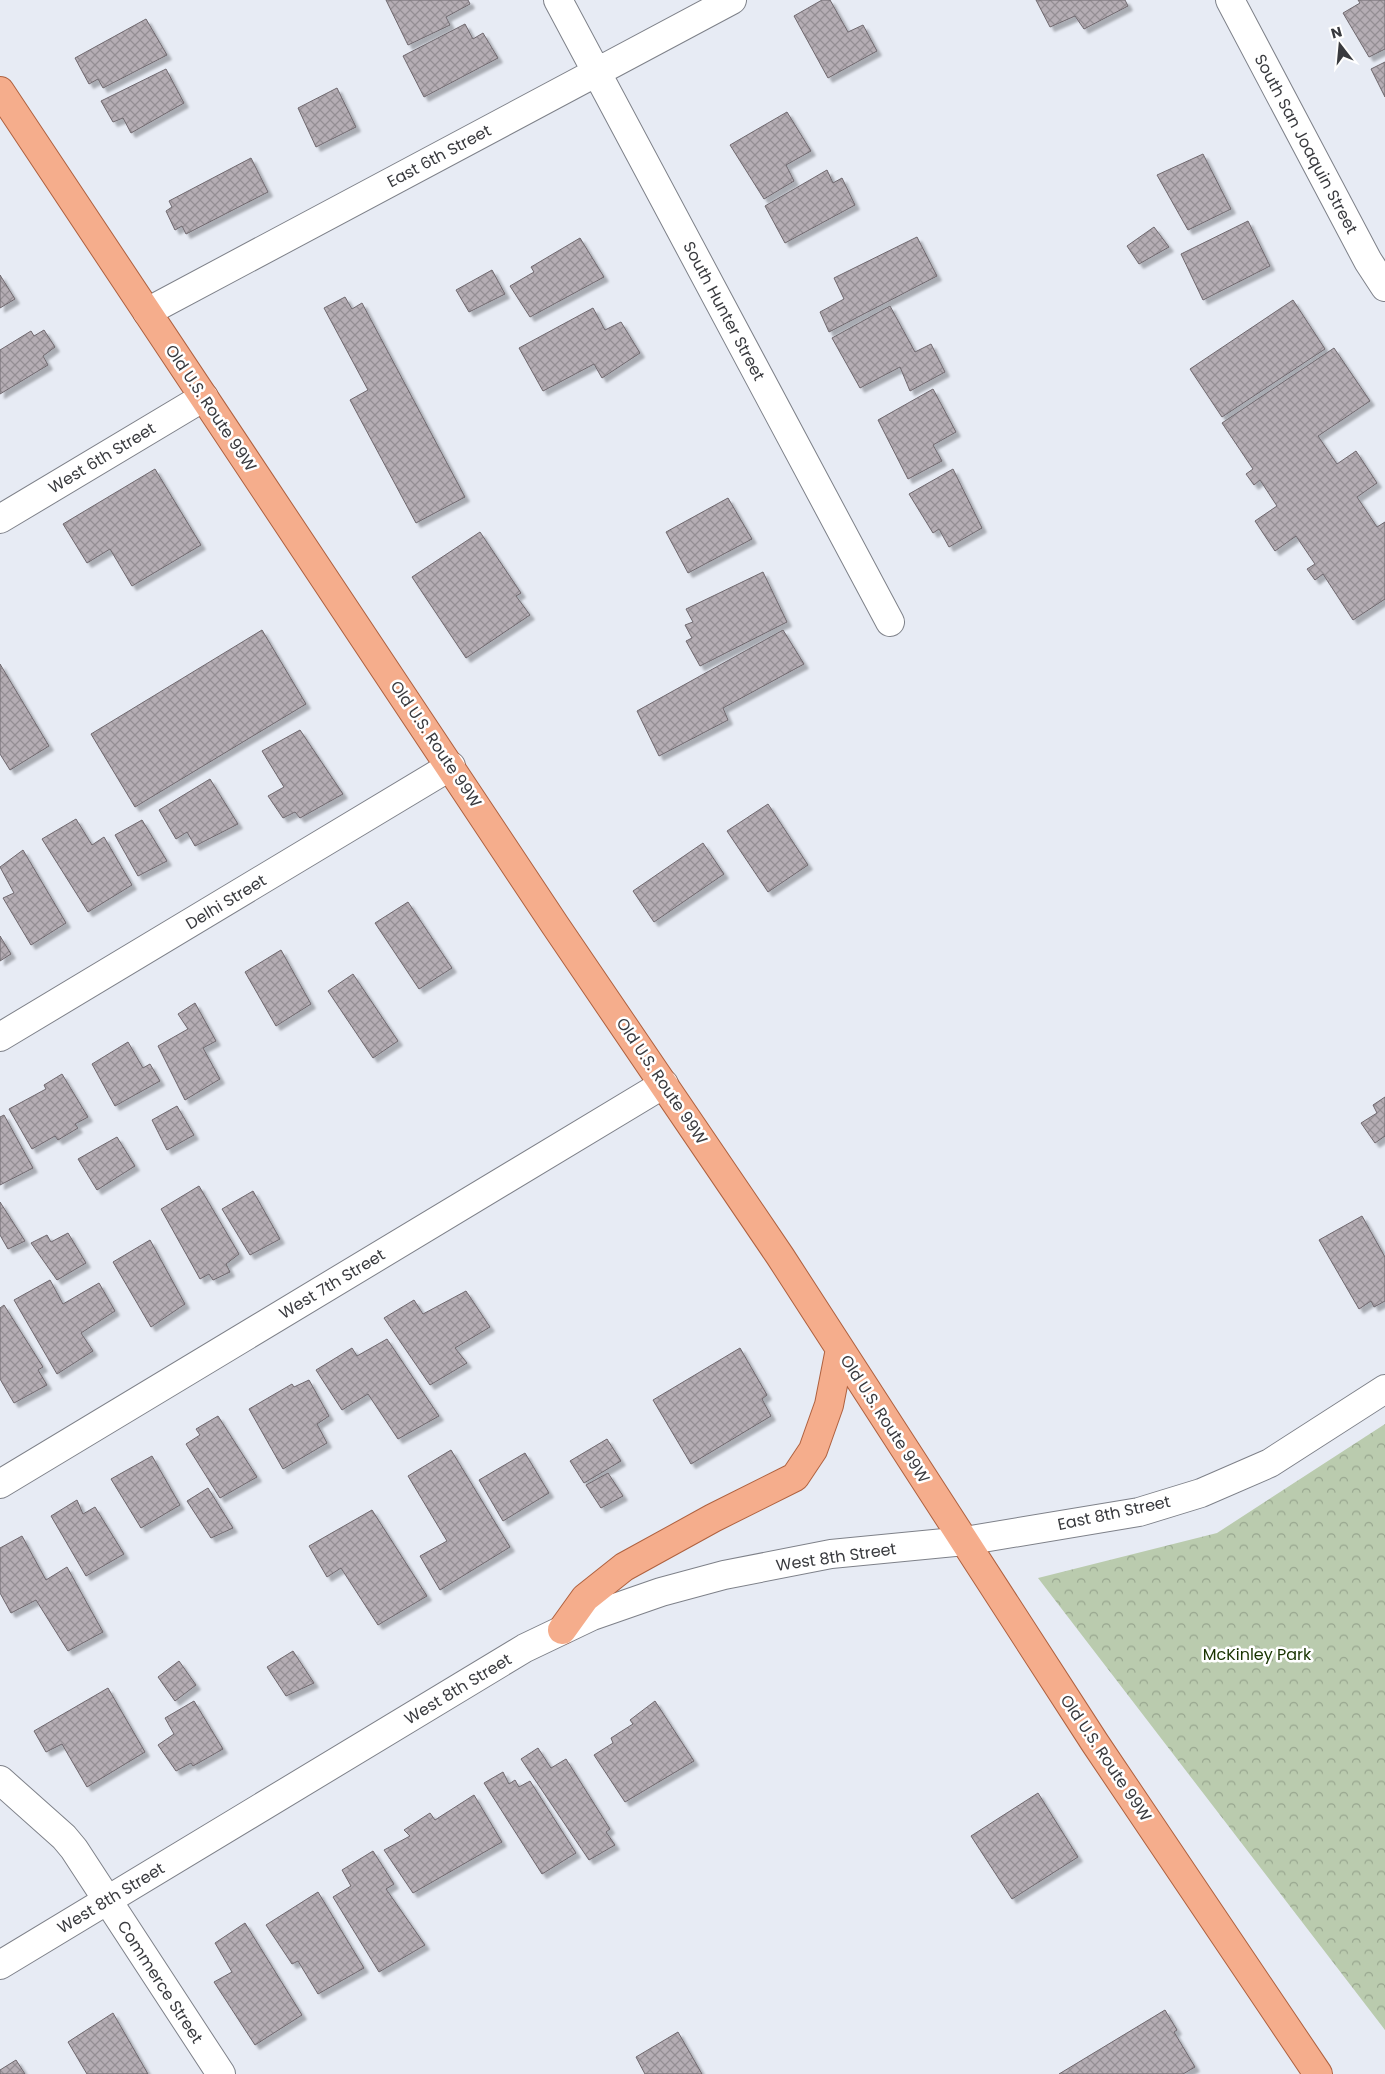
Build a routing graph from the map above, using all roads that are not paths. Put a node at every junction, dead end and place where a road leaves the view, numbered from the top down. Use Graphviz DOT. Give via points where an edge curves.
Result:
graph roads {
  1 [pos="558,0"];
  2 [pos="732,0"];
  3 [pos="1230,0"];
  4 [pos="596,72"];
  5 [pos="0,91"];
  6 [pos="1385,287"];
  7 [pos="147,312"];
  8 [pos="204,397"];
  9 [pos="0,519"];
  10 [pos="890,622"];
  11 [pos="452,766"];
  12 [pos="0,1037"];
  13 [pos="664,1084"];
  14 [pos="840,1349"];
  15 [pos="1385,1389"];
  16 [pos="0,1484"];
  17 [pos="965,1541"];
  18 [pos="562,1630"];
  19 [pos="0,1780"];
  20 [pos="108,1900"];
  21 [pos="0,1964"];
  22 [pos="221,2074"];
  23 [pos="1318,2074"];
  1 -- 4 [label="street, South Hunter Street"];
  2 -- 4 [label="street, East 6th Street"];
  3 -- 6 [label="street, South San Joaquin Street" via="1368,261"];
  4 -- 7 [label="street, East 6th Street"];
  4 -- 10 [label="street, South Hunter Street"];
  5 -- 7 [label="main road, Old U.S. Route 99W"];
  7 -- 8 [label="main road, Old U.S. Route 99W"];
  8 -- 9 [label="street, West 6th Street"];
  8 -- 11 [label="main road, Old U.S. Route 99W"];
  11 -- 12 [label="street, Delhi Street"];
  11 -- 13 [label="main road, Old U.S. Route 99W"];
  13 -- 14 [label="main road, Old U.S. Route 99W"];
  13 -- 16 [label="street, West 7th Street"];
  14 -- 17 [label="main road, Old U.S. Route 99W"];
  14 -- 18 [label="main road" via="829,1405 813,1450 795,1477 624,1567 585,1598"];
  15 -- 17 [label="street, East 8th Street" via="1270,1463 1201,1493 1139,1512"];
  17 -- 18 [label="street, West 8th Street" via="832,1554 724,1575 661,1592"];
  17 -- 23 [label="main road, Old U.S. Route 99W" via="1095,1743"];
  18 -- 20 [label="street, West 8th Street" via="525,1648"];
  19 -- 20 [label="street, Commerce Street" via="64,1837"];
  20 -- 21 [label="street, West 8th Street"];
  20 -- 22 [label="street, Commerce Street"];
}
